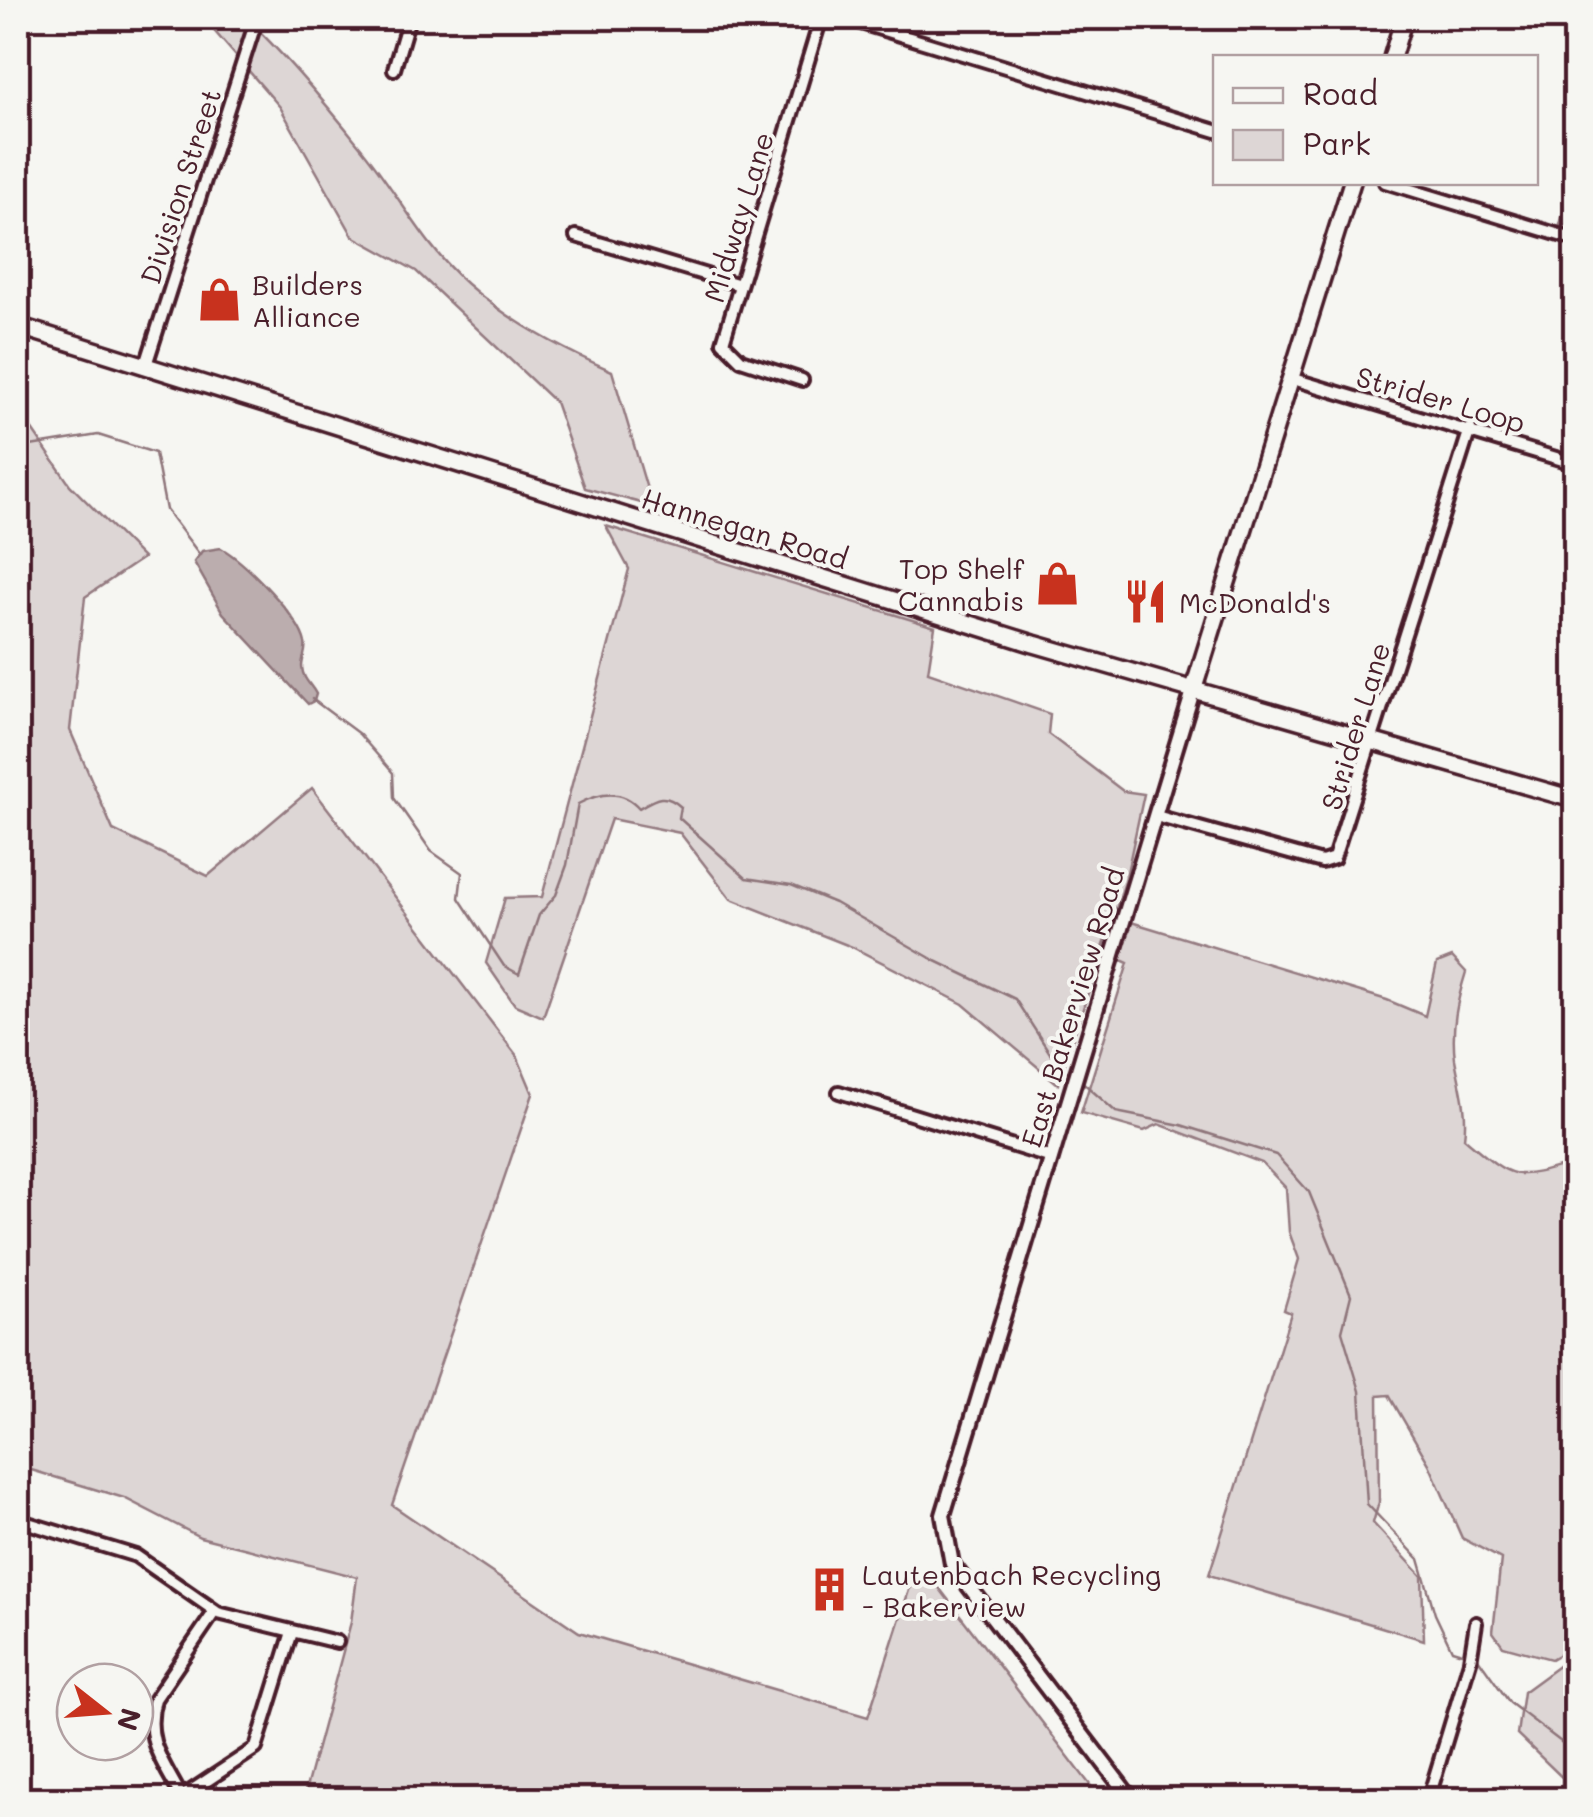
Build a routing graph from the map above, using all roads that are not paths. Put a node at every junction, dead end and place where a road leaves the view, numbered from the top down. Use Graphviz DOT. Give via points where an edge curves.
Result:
graph roads {
  1 [pos="257,18"];
  2 [pos="410,18"];
  3 [pos="821,18"];
  4 [pos="844,18"];
  5 [pos="1404,18"];
  6 [pos="1393,55"];
  7 [pos="394,69"];
  8 [pos="1213,130"];
  9 [pos="1351,185"];
  10 [pos="1395,185"];
  11 [pos="576,236"];
  12 [pos="1576,240"];
  13 [pos="740,284"];
  14 [pos="18,326"];
  15 [pos="145,368"];
  16 [pos="1293,379"];
  17 [pos="802,380"];
  18 [pos="1470,429"];
  19 [pos="1576,464"];
  20 [pos="1192,692"];
  21 [pos="1373,743"];
  22 [pos="1576,800"];
  23 [pos="1156,816"];
  24 [pos="839,1092"];
  25 [pos="1052,1158"];
  26 [pos="18,1520"];
  27 [pos="216,1611"];
  28 [pos="1476,1623"];
  29 [pos="292,1632"];
  30 [pos="337,1642"];
  31 [pos="182,1798"];
  32 [pos="1132,1800"];
  33 [pos="1428,1800"];
  1 -- 15 [label="street, Division Street"];
  2 -- 7 [label="street"];
  3 -- 13 [label="street, Midway Lane"];
  4 -- 8 [label="street"];
  5 -- 6 [label="main road"];
  9 -- 16 [label="main road, East Bakerview Road"];
  10 -- 12 [label="street"];
  11 -- 13 [label="street"];
  13 -- 17 [label="street, Midway Lane" via="723,342 729,352"];
  14 -- 15 [label="main road, Hannegan Road"];
  15 -- 20 [label="main road, Hannegan Road"];
  16 -- 18 [label="street, Strider Loop"];
  16 -- 20 [label="main road, East Bakerview Road"];
  18 -- 19 [label="street, Strider Loop"];
  18 -- 21 [label="street, Strider Lane"];
  20 -- 21 [label="main road, Hannegan Road"];
  20 -- 23 [label="street, East Bakerview Road"];
  21 -- 22 [label="main road, Hannegan Road"];
  21 -- 23 [label="street, Strider Lane" via="1342,843 1328,862"];
  23 -- 25 [label="street, East Bakerview Road"];
  24 -- 25 [label="street"];
  25 -- 32 [label="street, East Bakerview Road" via="942,1515 952,1564"];
  26 -- 27 [label="street" via="136,1556"];
  27 -- 29 [label="street"];
  27 -- 31 [label="street" via="150,1715 148,1732"];
  28 -- 33 [label="street"];
  29 -- 30 [label="street"];
  29 -- 31 [label="street" via="256,1748"];
}
